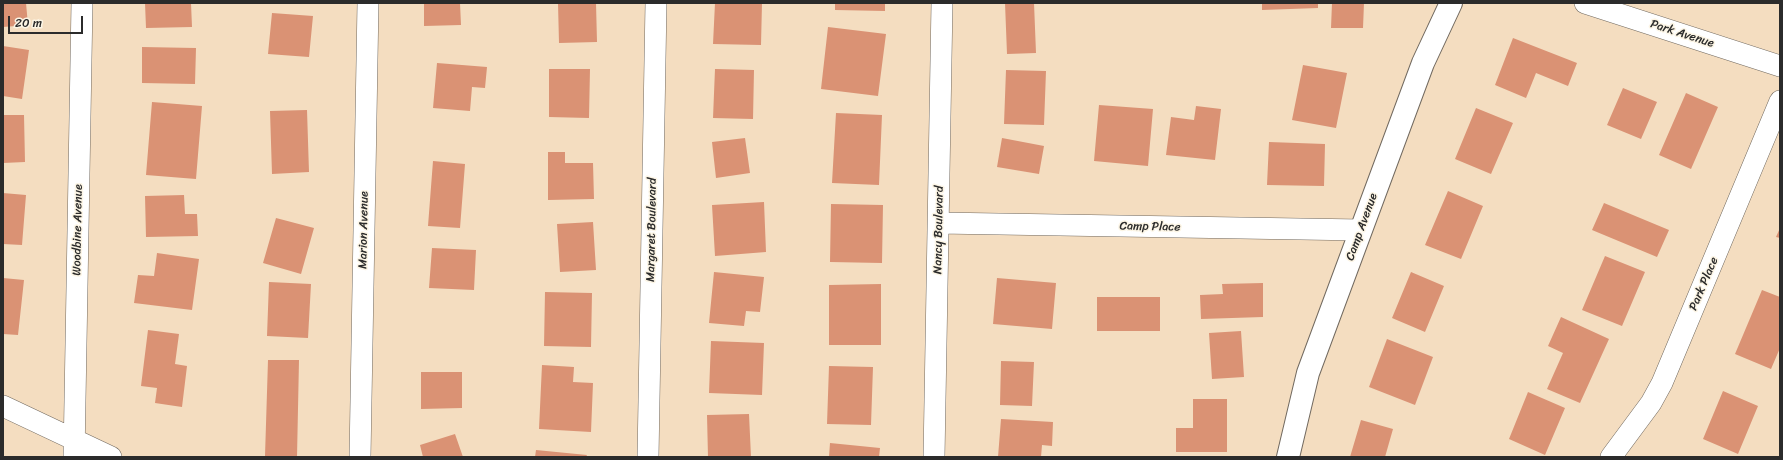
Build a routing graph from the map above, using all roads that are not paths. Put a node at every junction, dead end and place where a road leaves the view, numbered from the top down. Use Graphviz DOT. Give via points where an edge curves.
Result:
graph roads {
  1 [pos="82,3"];
  2 [pos="368,3"];
  3 [pos="656,3"];
  4 [pos="942,3"];
  5 [pos="1451,3"];
  6 [pos="1584,3"];
  7 [pos="1780,66"];
  8 [pos="1780,101"];
  9 [pos="939,223"];
  10 [pos="1360,230"];
  11 [pos="3,406"];
  12 [pos="74,448"];
  13 [pos="111,457"];
  14 [pos="360,457"];
  15 [pos="648,457"];
  16 [pos="934,457"];
  17 [pos="1288,457"];
  18 [pos="1611,457"];
  1 -- 12 [label="street, Woodbine Avenue"];
  2 -- 14 [label="street, Marion Avenue"];
  3 -- 15 [label="street, Margaret Boulevard"];
  4 -- 9 [label="street, Nancy Boulevard"];
  5 -- 10 [label="street, Camp Avenue" via="1423,63"];
  6 -- 7 [label="street, Park Avenue"];
  8 -- 18 [label="street, Park Place" via="1662,383 1651,403"];
  9 -- 10 [label="street, Camp Place"];
  9 -- 16 [label="street, Nancy Boulevard"];
  10 -- 17 [label="street, Camp Avenue" via="1308,373"];
  11 -- 12 [label="street"];
  12 -- 13 [label="street"];
}
